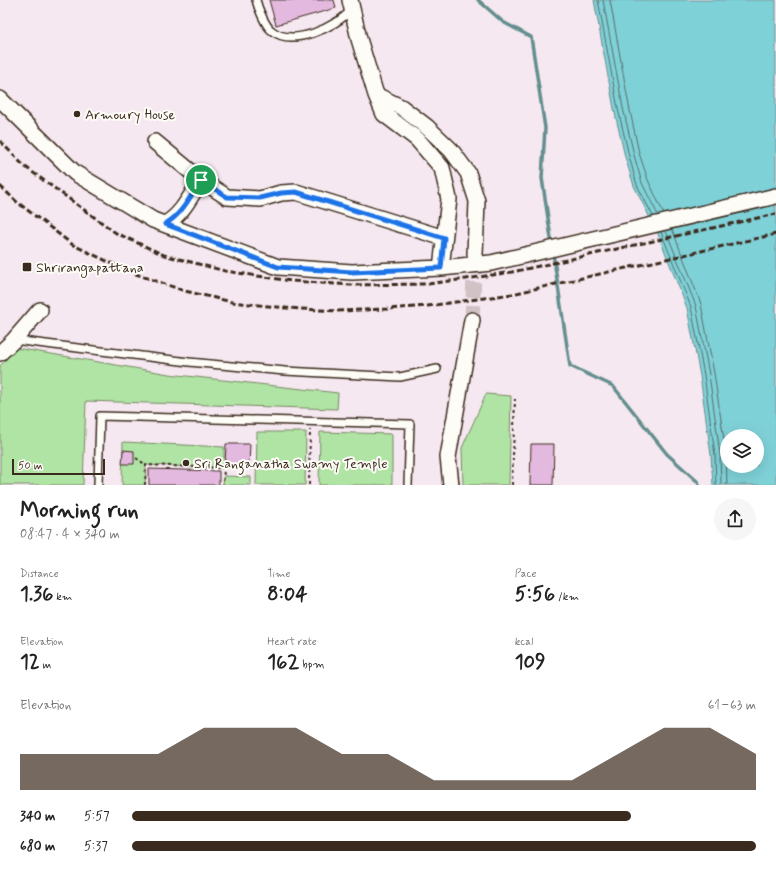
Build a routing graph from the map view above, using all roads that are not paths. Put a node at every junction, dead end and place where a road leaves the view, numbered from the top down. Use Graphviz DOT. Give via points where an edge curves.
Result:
graph roads {
  1 [pos="256,0"];
  2 [pos="351,4"];
  3 [pos="376,95"];
  4 [pos="0,98"];
  5 [pos="155,142"];
  6 [pos="201,180"];
  7 [pos="776,196"];
  8 [pos="165,224"];
  9 [pos="444,238"];
  10 [pos="475,254"];
  11 [pos="441,268"];
  12 [pos="40,310"];
  13 [pos="472,320"];
  14 [pos="14,340"];
  15 [pos="0,353"];
  16 [pos="437,369"];
  17 [pos="98,485"];
  18 [pos="408,485"];
  19 [pos="452,485"];
  1 -- 2 [label="lane" via="270,30 282,36 313,34 344,18"];
  2 -- 3 [label="street"];
  3 -- 9 [label="street" via="384,114 417,139 442,168 449,199"];
  3 -- 10 [label="street" via="401,107 426,127 450,150 468,173 477,201"];
  4 -- 8 [label="street" via="75,173 153,220"];
  5 -- 6 [label="street"];
  6 -- 8 [label="street" via="178,214"];
  6 -- 9 [label="street" via="227,197 260,198 296,192"];
  7 -- 11 [label="street" via="491,263"];
  8 -- 11 [label="street" via="278,267 352,272"];
  9 -- 11 [label="street"];
  12 -- 14 [label="street"];
  13 -- 19 [label="street" via="448,457"];
  14 -- 15 [label="street"];
  14 -- 16 [label="lane" via="285,371 400,377"];
  17 -- 18 [label="lane" via="100,416 410,424"];
}
